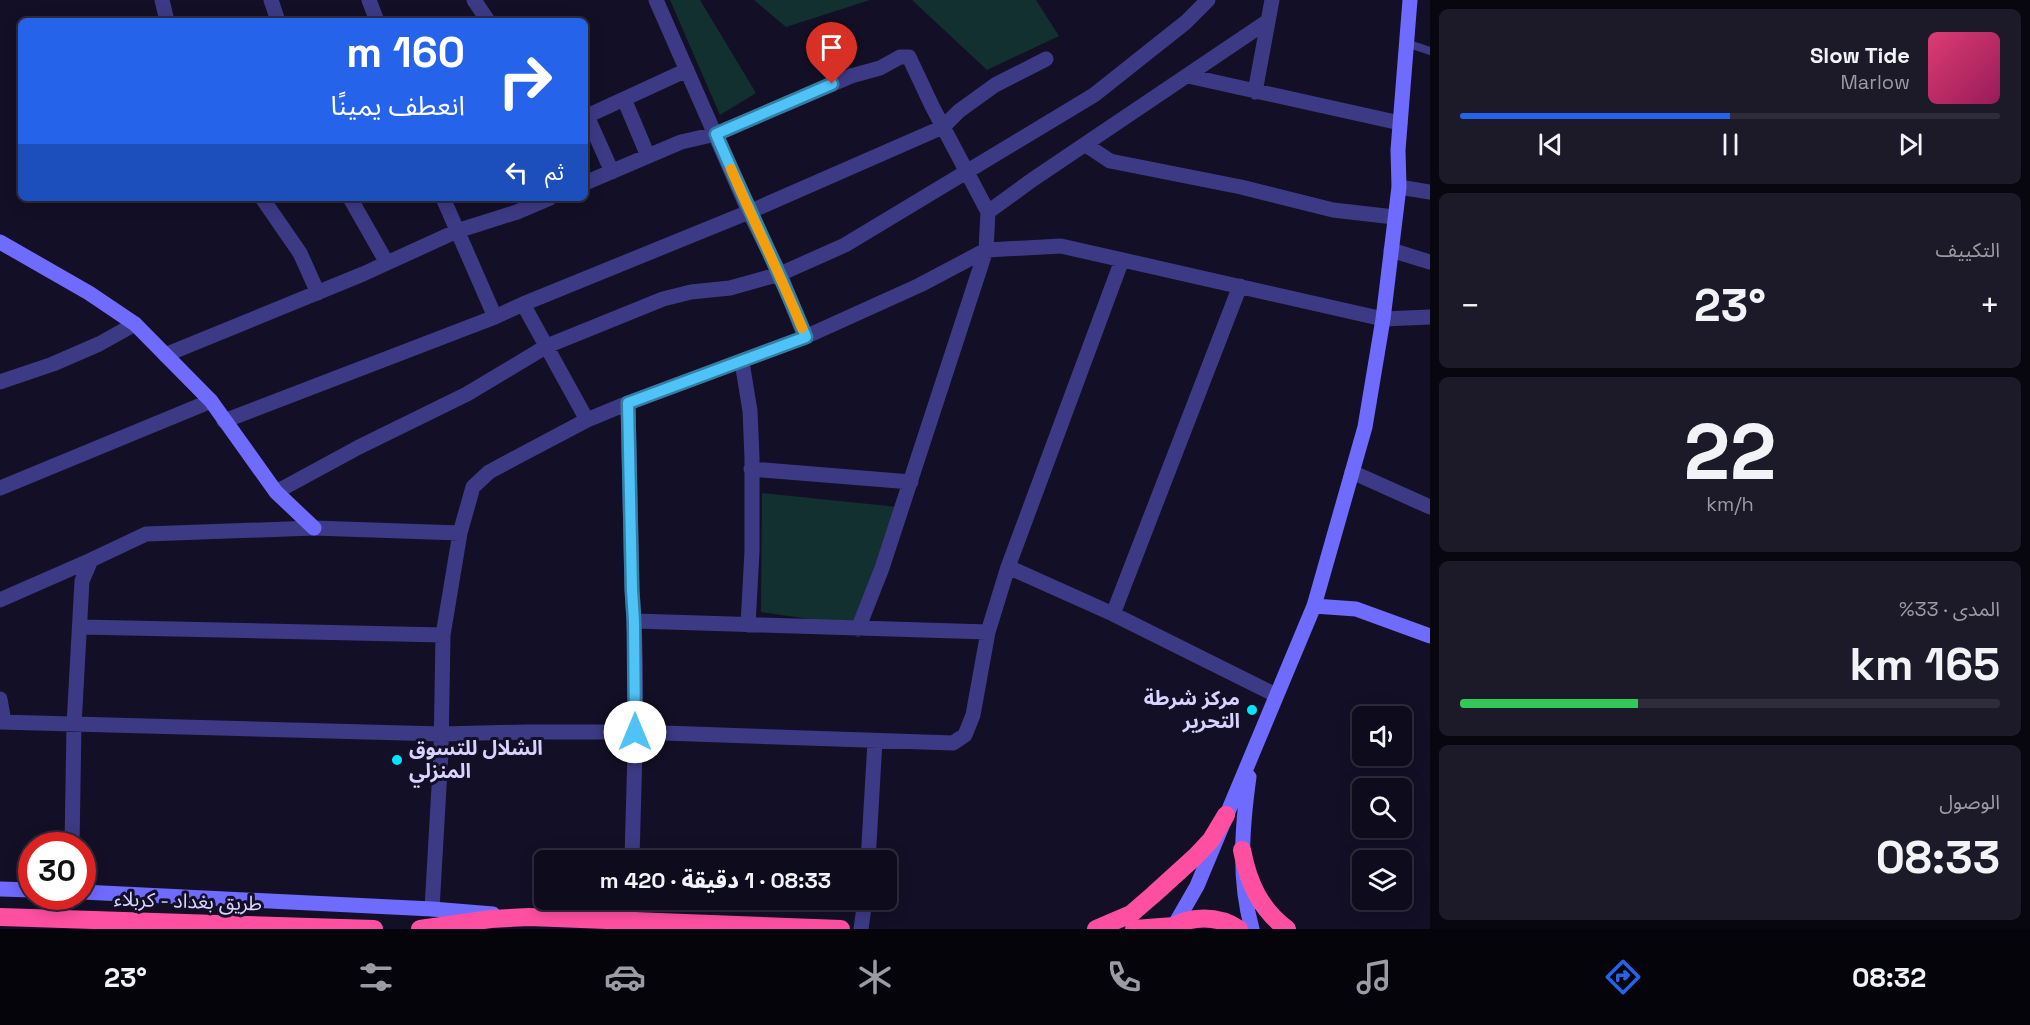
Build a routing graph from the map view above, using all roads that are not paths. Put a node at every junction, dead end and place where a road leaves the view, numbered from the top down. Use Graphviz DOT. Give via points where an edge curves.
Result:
graph roads {
  1 [pos="162,0"];
  2 [pos="271,0"];
  3 [pos="369,0"];
  4 [pos="474,0"];
  5 [pos="656,0"];
  6 [pos="1208,0"];
  7 [pos="1272,0"];
  8 [pos="1410,0"];
  9 [pos="166,18"];
  10 [pos="277,18"];
  11 [pos="377,18"];
  12 [pos="486,18"];
  13 [pos="1268,21"];
  14 [pos="1407,43"];
  15 [pos="1430,51"];
  16 [pos="1046,59"];
  17 [pos="687,70"];
  18 [pos="1188,76"];
  19 [pos="1255,92"];
  20 [pos="624,99"];
  21 [pos="588,116"];
  22 [pos="588,118"];
  23 [pos="1400,123"];
  24 [pos="943,127"];
  25 [pos="716,134"];
  26 [pos="1086,145"];
  27 [pos="648,156"];
  28 [pos="612,172"];
  29 [pos="967,173"];
  30 [pos="588,182"];
  31 [pos="1400,186"];
  32 [pos="1430,192"];
  33 [pos="264,201"];
  34 [pos="352,201"];
  35 [pos="444,201"];
  36 [pos="542,201"];
  37 [pos="749,212"];
  38 [pos="988,212"];
  39 [pos="1394,218"];
  40 [pos="457,231"];
  41 [pos="0,242"];
  42 [pos="986,250"];
  43 [pos="1391,250"];
  44 [pos="1122,260"];
  45 [pos="1430,262"];
  46 [pos="387,263"];
  47 [pos="780,274"];
  48 [pos="1240,286"];
  49 [pos="318,293"];
  50 [pos="523,304"];
  51 [pos="495,317"];
  52 [pos="1430,317"];
  53 [pos="1383,319"];
  54 [pos="135,324"];
  55 [pos="806,337"];
  56 [pos="547,346"];
  57 [pos="165,355"];
  58 [pos="742,362"];
  59 [pos="4,377"];
  60 [pos="211,401"];
  61 [pos="628,403"];
  62 [pos="587,420"];
  63 [pos="224,421"];
  64 [pos="751,469"];
  65 [pos="1352,472"];
  66 [pos="911,482"];
  67 [pos="0,488"];
  68 [pos="276,492"];
  69 [pos="1430,507"];
  70 [pos="314,528"];
  71 [pos="460,533"];
  72 [pos="91,560"];
  73 [pos="1008,567"];
  74 [pos="0,600"];
  75 [pos="1314,606"];
  76 [pos="1113,614"];
  77 [pos="634,621"];
  78 [pos="748,625"];
  79 [pos="81,627"];
  80 [pos="858,629"];
  81 [pos="988,632"];
  82 [pos="442,635"];
  83 [pos="1430,636"];
  84 [pos="1276,695"];
  85 [pos="0,699"];
  86 [pos="2,722"];
  87 [pos="74,725"];
  88 [pos="635,732"];
  89 [pos="442,734"];
  90 [pos="875,741"];
  91 [pos="1254,750"];
  92 [pos="1226,815"];
  93 [pos="72,832"];
  94 [pos="632,850"];
  95 [pos="869,850"];
  96 [pos="1242,850"];
  97 [pos="0,889"];
  98 [pos="18,890"];
  99 [pos="96,893"];
  100 [pos="432,909"];
  101 [pos="631,910"];
  102 [pos="864,910"];
  103 [pos="0,916"];
  104 [pos="529,917"];
  105 [pos="630,921"];
  106 [pos="179,926"];
  107 [pos="235,927"];
  108 [pos="1172,927"];
  109 [pos="1238,928"];
  110 [pos="374,929"];
  111 [pos="420,929"];
  112 [pos="842,929"];
  113 [pos="861,929"];
  114 [pos="1096,929"];
  115 [pos="1134,929"];
  116 [pos="1252,929"];
  117 [pos="1287,929"];
  1 -- 9 [label="street"];
  2 -- 10 [label="street"];
  3 -- 11 [label="street"];
  4 -- 12 [label="street"];
  5 -- 17 [label="street"];
  6 -- 29 [label="street" via="1094,95"];
  7 -- 13 [label="street"];
  8 -- 14 [label="main road"];
  13 -- 18 [label="street"];
  13 -- 19 [label="street"];
  14 -- 15 [label="lane"];
  14 -- 23 [label="main road"];
  16 -- 24 [label="street" via="995,85"];
  17 -- 20 [label="street"];
  17 -- 25 [label="street"];
  18 -- 19 [label="street"];
  18 -- 26 [label="street"];
  19 -- 23 [label="street"];
  20 -- 21 [label="street"];
  20 -- 27 [label="street"];
  22 -- 28 [label="street"];
  23 -- 31 [label="main road"];
  24 -- 25 [label="street" via="909,57 900,57"];
  24 -- 29 [label="street"];
  24 -- 37 [label="street"];
  25 -- 27 [label="street" via="681,142"];
  25 -- 37 [label="street"];
  26 -- 38 [label="street"];
  26 -- 39 [label="street" via="1110,161 1333,210"];
  27 -- 28 [label="street"];
  28 -- 30 [label="street"];
  29 -- 38 [label="street"];
  29 -- 47 [label="street" via="845,245"];
  31 -- 32 [label="street"];
  31 -- 39 [label="main road"];
  33 -- 49 [label="street" via="300,253"];
  34 -- 46 [label="street"];
  35 -- 40 [label="street"];
  36 -- 40 [label="street"];
  37 -- 47 [label="street"];
  37 -- 50 [label="street"];
  38 -- 42 [label="street"];
  39 -- 43 [label="main road"];
  40 -- 46 [label="street"];
  40 -- 51 [label="street"];
  41 -- 54 [label="main road"];
  42 -- 44 [label="street" via="1061,246"];
  42 -- 55 [label="street"];
  42 -- 66 [label="street"];
  43 -- 45 [label="street"];
  43 -- 53 [label="main road"];
  44 -- 48 [label="street"];
  44 -- 73 [label="street"];
  46 -- 49 [label="street"];
  47 -- 55 [label="street"];
  47 -- 56 [label="street" via="730,288 663,299"];
  48 -- 53 [label="street"];
  48 -- 76 [label="street"];
  49 -- 57 [label="street"];
  50 -- 51 [label="street"];
  50 -- 56 [label="street"];
  51 -- 63 [label="street"];
  52 -- 53 [label="street"];
  53 -- 65 [label="main road" via="1365,427"];
  54 -- 57 [label="main road"];
  54 -- 59 [label="street" via="53,364"];
  55 -- 58 [label="street"];
  56 -- 62 [label="street"];
  56 -- 68 [label="street" via="466,394"];
  57 -- 60 [label="main road"];
  58 -- 61 [label="street"];
  58 -- 64 [label="street" via="750,411"];
  60 -- 63 [label="main road"];
  60 -- 67 [label="street"];
  61 -- 62 [label="street"];
  61 -- 77 [label="street"];
  62 -- 71 [label="street" via="489,472 473,487"];
  63 -- 68 [label="main road"];
  64 -- 66 [label="street"];
  64 -- 78 [label="street"];
  65 -- 69 [label="street"];
  65 -- 75 [label="main road"];
  66 -- 80 [label="street"];
  68 -- 70 [label="main road"];
  70 -- 71 [label="street"];
  70 -- 72 [label="street" via="146,534"];
  71 -- 82 [label="street"];
  72 -- 74 [label="street"];
  72 -- 79 [label="street" via="82,581"];
  73 -- 76 [label="street"];
  73 -- 81 [label="street"];
  75 -- 83 [label="main road" via="1356,609"];
  75 -- 84 [label="main road"];
  76 -- 84 [label="street"];
  77 -- 78 [label="street"];
  77 -- 88 [label="street"];
  78 -- 80 [label="street"];
  79 -- 82 [label="street"];
  79 -- 87 [label="street"];
  80 -- 81 [label="street"];
  81 -- 90 [label="street" via="973,716 965,735 953,742"];
  82 -- 89 [label="street"];
  84 -- 91 [label="main road"];
  85 -- 86 [label="street"];
  86 -- 87 [label="street"];
  87 -- 89 [label="street"];
  87 -- 93 [label="street"];
  88 -- 89 [label="street"];
  88 -- 90 [label="street"];
  88 -- 94 [label="street"];
  89 -- 100 [label="street"];
  90 -- 95 [label="street"];
  91 -- 92 [label="main road"];
  91 -- 96 [label="main road"];
  92 -- 108 [label="main road" via="1197,886"];
  92 -- 114 [label="highway" via="1196,856 1131,914"];
  96 -- 116 [label="main road"];
  96 -- 117 [label="highway" via="1251,886 1272,916"];
  97 -- 98 [label="main road"];
  99 -- 100 [label="main road"];
  100 -- 104 [label="main road"];
  101 -- 105 [label="street"];
  102 -- 113 [label="street"];
  103 -- 106 [label="highway, طريق بغداد - كربلاء"];
  104 -- 105 [label="highway"];
  104 -- 111 [label="highway"];
  105 -- 112 [label="highway"];
  106 -- 107 [label="highway, طريق بغداد - كربلاء"];
  107 -- 110 [label="highway, طريق بغداد - كربلاء"];
  108 -- 109 [label="highway" via="1206,918"];
  108 -- 115 [label="highway"];
}
